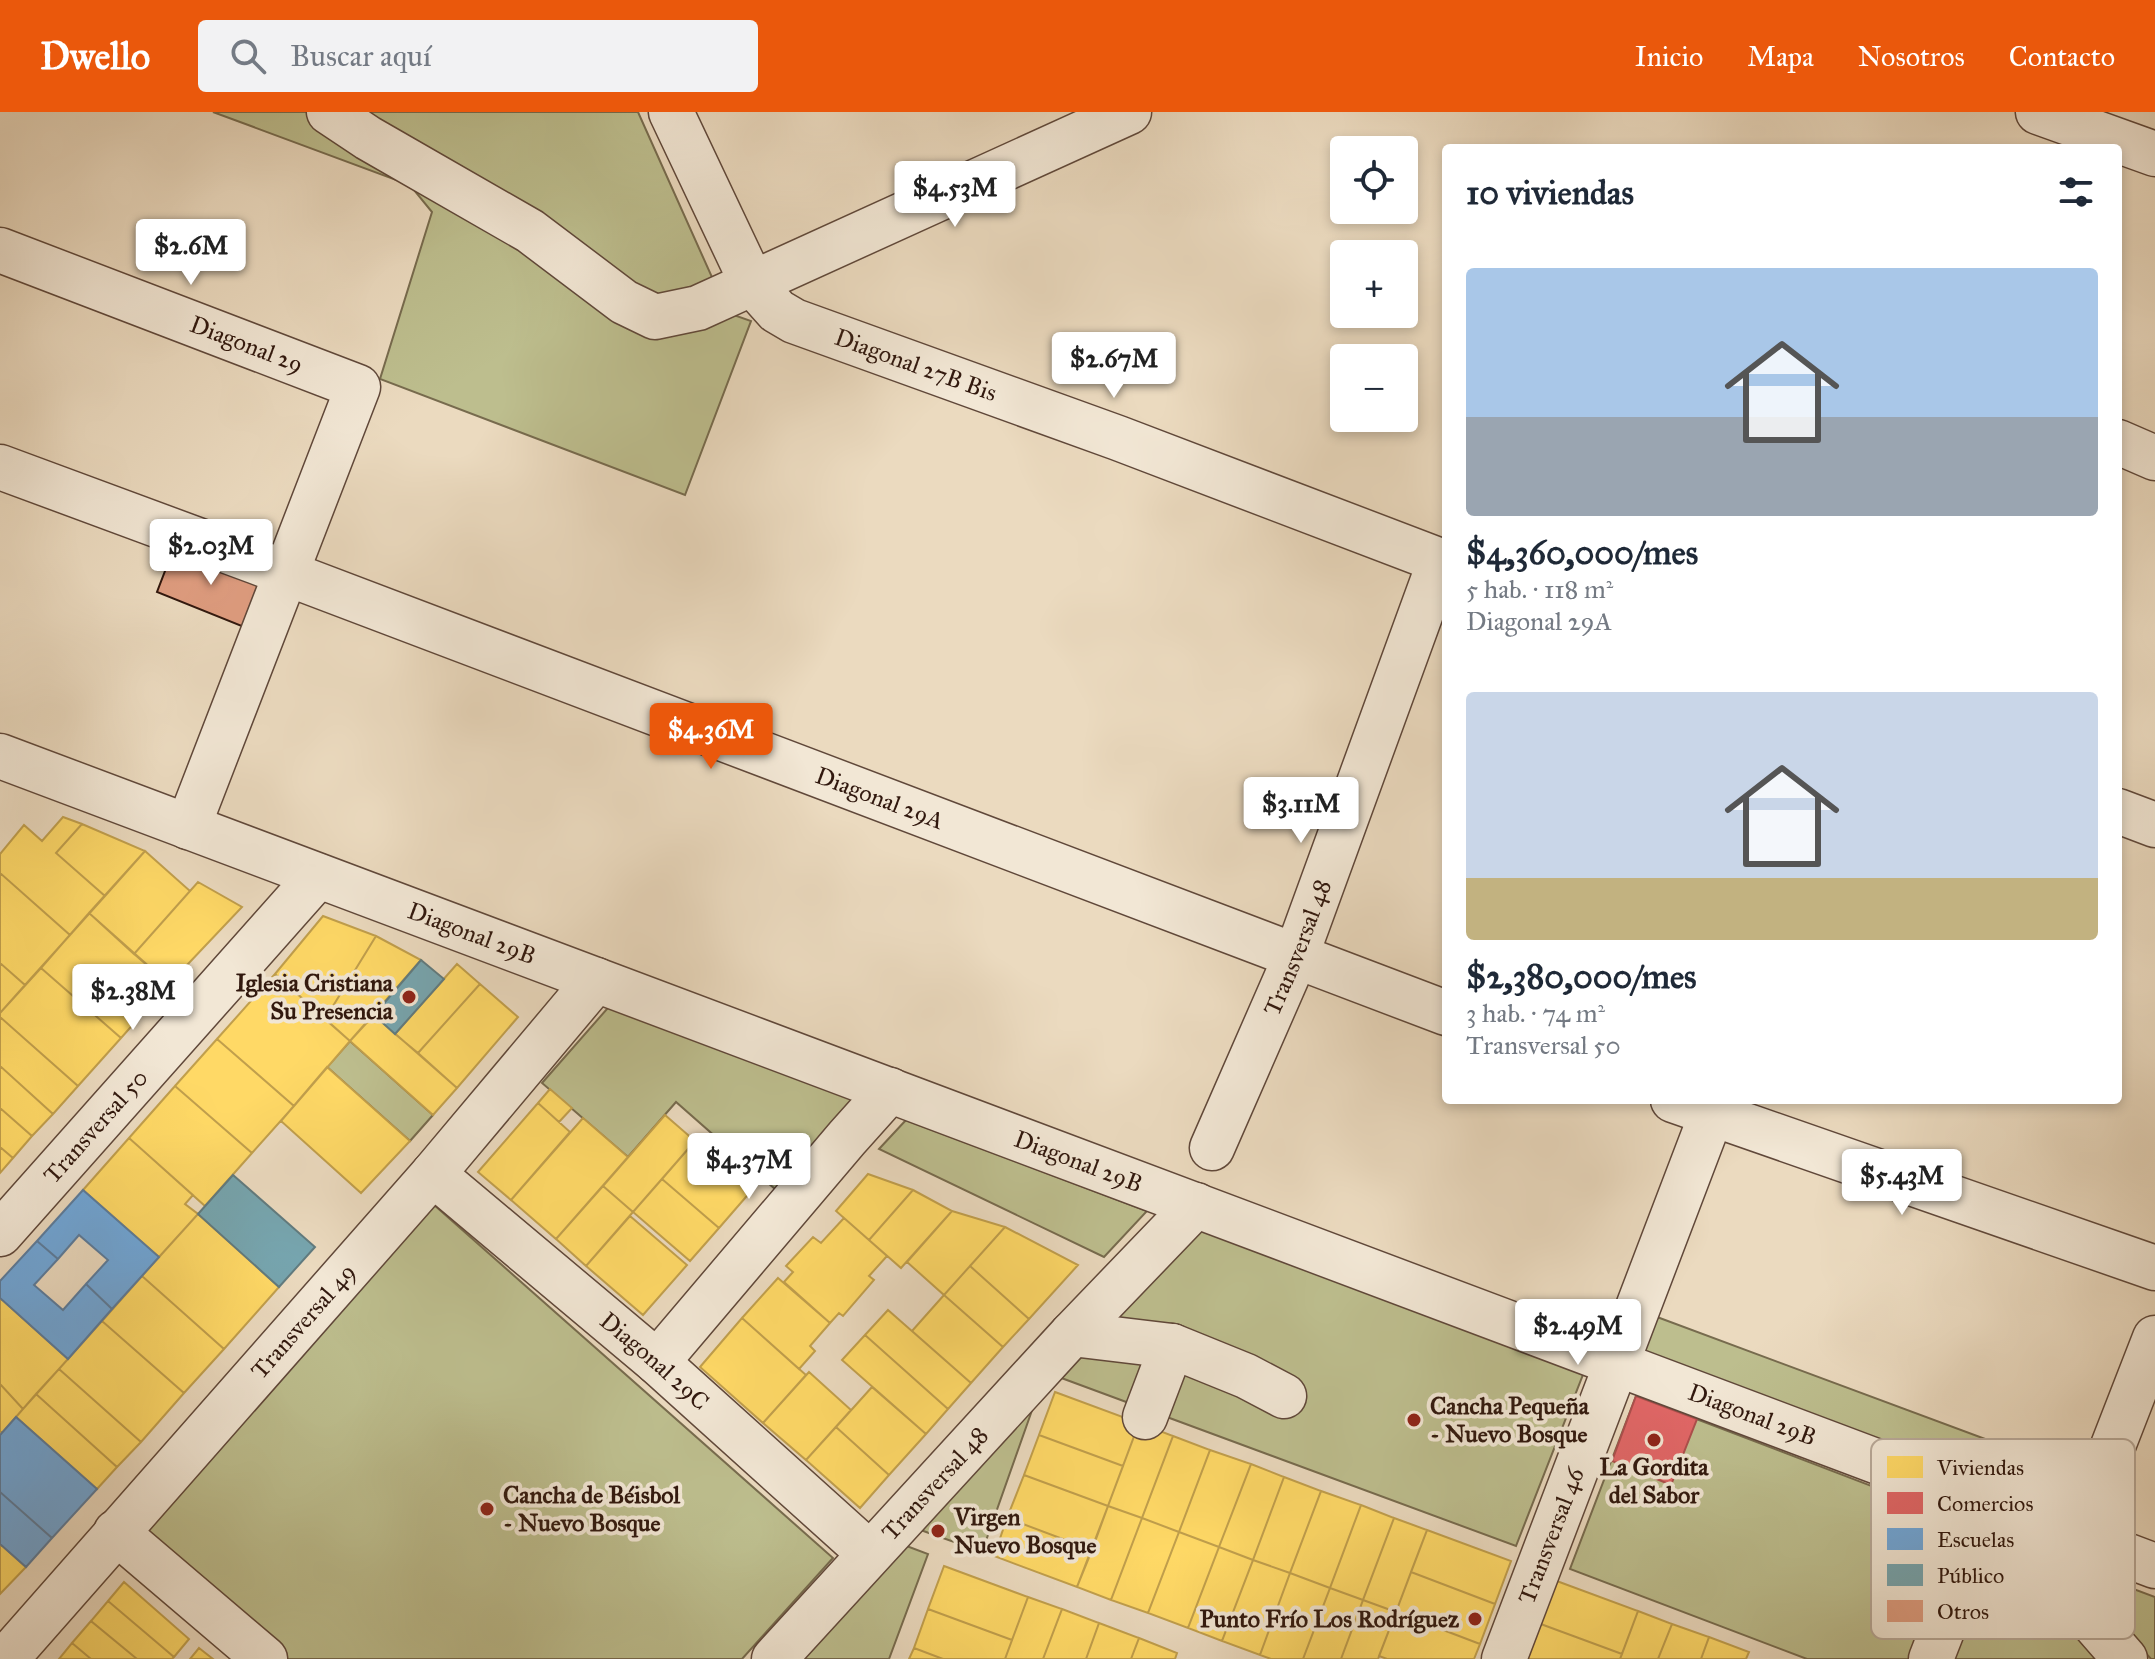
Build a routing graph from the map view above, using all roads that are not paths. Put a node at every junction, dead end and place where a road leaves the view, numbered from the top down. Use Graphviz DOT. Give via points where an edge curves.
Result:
graph roads {
  1 [pos="329,112"];
  2 [pos="671,112"];
  3 [pos="1129,112"];
  4 [pos="2038,112"];
  5 [pos="2078,138"];
  6 [pos="2107,144"];
  7 [pos="2122,147"];
  8 [pos="2155,154"];
  9 [pos="0,250"];
  10 [pos="752,283"];
  11 [pos="2122,444"];
  12 [pos="2155,458"];
  13 [pos="0,467"];
  14 [pos="1442,562"];
  15 [pos="1442,565"];
  16 [pos="284,574"];
  17 [pos="7,770"];
  18 [pos="2122,813"];
  19 [pos="2155,825"];
  20 [pos="188,827"];
  21 [pos="318,876"];
  22 [pos="1296,956"];
  23 [pos="596,980"];
  24 [pos="1442,1011"];
  25 [pos="890,1090"];
  26 [pos="1701,1105"];
  27 [pos="1212,1148"];
  28 [pos="433,1174"];
  29 [pos="1196,1205"];
  30 [pos="0,1234"];
  31 [pos="2155,1268"];
  32 [pos="1072,1334"];
  33 [pos="2155,1338"];
  34 [pos="1172,1346"];
  35 [pos="657,1362"];
  36 [pos="1616,1363"];
  37 [pos="1284,1396"];
  38 [pos="1145,1417"];
  39 [pos="2116,1439"];
  40 [pos="1871,1460"];
  41 [pos="116,1532"];
  42 [pos="869,1553"];
  43 [pos="2135,1558"];
  44 [pos="2155,1566"];
  45 [pos="1939,1639"];
  46 [pos="2108,1639"];
  47 [pos="6,1659"];
  48 [pos="265,1659"];
  49 [pos="774,1659"];
  50 [pos="1504,1659"];
  51 [pos="1931,1659"];
  52 [pos="2125,1659"];
  1 -- 10 [label="street" via="530,231 624,302 655,317 698,308"];
  2 -- 10 [label="street, Diagonal 27B Bis"];
  3 -- 10 [label="street"];
  4 -- 5 [label="street"];
  5 -- 6 [label="street"];
  7 -- 8 [label="street"];
  9 -- 16 [label="street, Diagonal 29" via="358,387"];
  10 -- 14 [label="street, Diagonal 27B Bis" via="777,311 814,329"];
  11 -- 12 [label="street"];
  13 -- 16 [label="street, Diagonal 29A"];
  15 -- 22 [label="street, Transversal 48"];
  16 -- 20 [label="street"];
  16 -- 22 [label="street, Diagonal 29A"];
  17 -- 20 [label="street, Diagonal 29B"];
  18 -- 19 [label="street"];
  20 -- 21 [label="street, Diagonal 29B"];
  21 -- 23 [label="street, Diagonal 29B"];
  21 -- 30 [label="street, Transversal 50"];
  22 -- 24 [label="street, Diagonal 29A"];
  22 -- 27 [label="street, Transversal 48"];
  23 -- 25 [label="street, Diagonal 29B"];
  23 -- 28 [label="street, Transversal 49"];
  25 -- 29 [label="street, Diagonal 29B"];
  25 -- 35 [label="street"];
  26 -- 31 [label="street"];
  26 -- 36 [label="street, Transversal 46"];
  28 -- 35 [label="street, Diagonal 29C"];
  28 -- 41 [label="street, Transversal 49"];
  29 -- 32 [label="street, Transversal 48"];
  29 -- 36 [label="street, Diagonal 29B"];
  32 -- 34 [label="street"];
  32 -- 42 [label="street, Transversal 48"];
  33 -- 39 [label="street"];
  34 -- 37 [label="street"];
  34 -- 38 [label="street"];
  35 -- 42 [label="street, Diagonal 29C"];
  36 -- 40 [label="street, Diagonal 29B"];
  36 -- 50 [label="street, Transversal 46"];
  41 -- 47 [label="street, Transversal 49"];
  41 -- 48 [label="street"];
  42 -- 49 [label="street, Transversal 48"];
  43 -- 44 [label="street, Diagonal 29B"];
  45 -- 51 [label="street"];
  46 -- 52 [label="street"];
}
